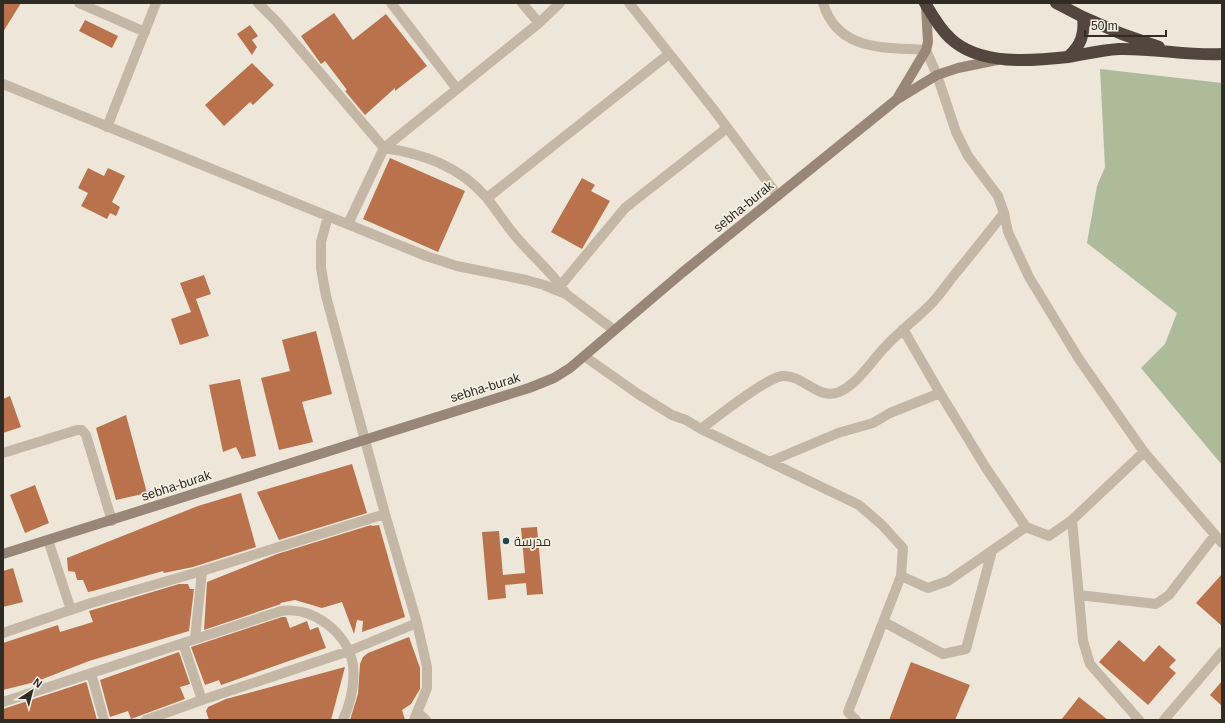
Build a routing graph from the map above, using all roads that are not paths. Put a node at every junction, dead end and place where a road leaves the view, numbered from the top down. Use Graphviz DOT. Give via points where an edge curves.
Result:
graph roads {
  1 [pos="79,3"];
  2 [pos="156,3"];
  3 [pos="258,3"];
  4 [pos="522,3"];
  5 [pos="560,3"];
  6 [pos="629,3"];
  7 [pos="823,3"];
  8 [pos="1056,3"];
  9 [pos="926,4"];
  10 [pos="395,5"];
  11 [pos="1083,17"];
  12 [pos="539,23"];
  13 [pos="145,32"];
  14 [pos="926,50"];
  15 [pos="1170,51"];
  16 [pos="670,54"];
  17 [pos="1222,54"];
  18 [pos="1069,56"];
  19 [pos="1000,59"];
  20 [pos="937,74"];
  21 [pos="3,84"];
  22 [pos="457,89"];
  23 [pos="896,100"];
  24 [pos="107,127"];
  25 [pos="727,128"];
  26 [pos="384,148"];
  27 [pos="778,196"];
  28 [pos="487,198"];
  29 [pos="1004,213"];
  30 [pos="328,216"];
  31 [pos="348,224"];
  32 [pos="560,285"];
  33 [pos="566,294"];
  34 [pos="903,329"];
  35 [pos="614,330"];
  36 [pos="584,356"];
  37 [pos="940,393"];
  38 [pos="702,429"];
  39 [pos="364,439"];
  40 [pos="1144,452"];
  41 [pos="3,453"];
  42 [pos="769,462"];
  43 [pos="385,514"];
  44 [pos="1072,520"];
  45 [pos="112,521"];
  46 [pos="1026,527"];
  47 [pos="1215,535"];
  48 [pos="48,540"];
  49 [pos="1222,543"];
  50 [pos="992,551"];
  51 [pos="3,554"];
  52 [pos="202,571"];
  53 [pos="902,576"];
  54 [pos="1079,595"];
  55 [pos="71,610"];
  56 [pos="884,622"];
  57 [pos="417,624"];
  58 [pos="3,633"];
  59 [pos="195,639"];
  60 [pos="183,643"];
  61 [pos="349,651"];
  62 [pos="1222,652"];
  63 [pos="91,673"];
  64 [pos="202,700"];
  65 [pos="3,702"];
  66 [pos="168,716"];
  67 [pos="415,716"];
  68 [pos="845,716"];
  69 [pos="104,720"];
  70 [pos="146,720"];
  71 [pos="343,720"];
  72 [pos="426,720"];
  73 [pos="856,720"];
  74 [pos="1139,720"];
  75 [pos="1164,720"];
  1 -- 13 [label="street"];
  2 -- 13 [label="street"];
  3 -- 26 [label="street"];
  4 -- 12 [label="street"];
  5 -- 12 [label="street"];
  6 -- 16 [label="street"];
  7 -- 14 [label="street" via="830,21 860,43"];
  8 -- 11 [label="highway"];
  9 -- 14 [label="main road, sebha-burak"];
  9 -- 19 [label="highway, sebha-burak" via="938,24 956,43 978,54"];
  10 -- 22 [label="street"];
  11 -- 15 [label="highway"];
  11 -- 18 [label="highway" via="1084,35 1076,50"];
  12 -- 22 [label="street"];
  13 -- 24 [label="street"];
  14 -- 20 [label="street"];
  14 -- 23 [label="main road, sebha-burak"];
  15 -- 17 [label="highway" via="1193,55"];
  15 -- 18 [label="highway, sebha-burak" via="1118,49"];
  16 -- 25 [label="street"];
  16 -- 28 [label="street"];
  18 -- 19 [label="highway, sebha-burak" via="1036,60"];
  19 -- 20 [label="main road, sebha-burak"];
  20 -- 23 [label="main road, sebha-burak"];
  20 -- 29 [label="street" via="956,132 968,156 998,196"];
  21 -- 24 [label="street"];
  22 -- 26 [label="street"];
  23 -- 27 [label="main road, sebha-burak"];
  24 -- 30 [label="street"];
  25 -- 27 [label="street"];
  25 -- 32 [label="street" via="625,208"];
  26 -- 28 [label="street" via="421,156 443,165 470,181"];
  26 -- 31 [label="street"];
  27 -- 35 [label="main road, sebha-burak"];
  28 -- 32 [label="street" via="519,240"];
  29 -- 34 [label="street" via="940,294"];
  29 -- 40 [label="street" via="1008,232 1029,277 1079,359"];
  30 -- 31 [label="street"];
  30 -- 39 [label="street" via="321,242 321,268"];
  31 -- 33 [label="street" via="456,266 534,282"];
  32 -- 33 [label="street"];
  33 -- 35 [label="street"];
  34 -- 37 [label="street"];
  34 -- 38 [label="street" via="854,382 838,392 822,393 794,378 775,378"];
  35 -- 36 [label="main road, sebha-burak"];
  36 -- 38 [label="street" via="638,394 672,415"];
  36 -- 39 [label="main road, sebha-burak" via="554,378 529,388"];
  37 -- 42 [label="street" via="890,413 873,423 838,433"];
  37 -- 46 [label="street"];
  38 -- 42 [label="street"];
  39 -- 43 [label="street"];
  39 -- 45 [label="main road, sebha-burak"];
  40 -- 44 [label="street"];
  40 -- 47 [label="street"];
  41 -- 45 [label="street" via="82,430 86,435"];
  42 -- 53 [label="street" via="859,505 903,548"];
  43 -- 52 [label="street"];
  43 -- 57 [label="street"];
  44 -- 46 [label="street" via="1049,536"];
  44 -- 54 [label="street"];
  45 -- 48 [label="main road, sebha-burak"];
  46 -- 50 [label="street"];
  47 -- 49 [label="street"];
  47 -- 54 [label="street" via="1168,595 1156,604"];
  48 -- 51 [label="main road, sebha-burak"];
  48 -- 55 [label="street"];
  50 -- 53 [label="street" via="948,581 928,588"];
  50 -- 56 [label="street" via="966,649 943,654"];
  52 -- 55 [label="street"];
  52 -- 59 [label="street"];
  53 -- 56 [label="street"];
  54 -- 74 [label="street" via="1083,641 1090,664"];
  55 -- 58 [label="street"];
  56 -- 68 [label="street"];
  57 -- 61 [label="street"];
  57 -- 67 [label="street" via="428,678 427,688"];
  59 -- 60 [label="street"];
  59 -- 61 [label="street" via="281,611 292,610 311,614 322,620 339,636"];
  60 -- 63 [label="street"];
  60 -- 64 [label="street"];
  61 -- 64 [label="street"];
  61 -- 71 [label="street" via="353,666 352,690"];
  62 -- 75 [label="street"];
  63 -- 65 [label="street"];
  63 -- 69 [label="street"];
  64 -- 66 [label="street"];
  66 -- 70 [label="street"];
  67 -- 72 [label="street"];
  68 -- 73 [label="street"];
}
